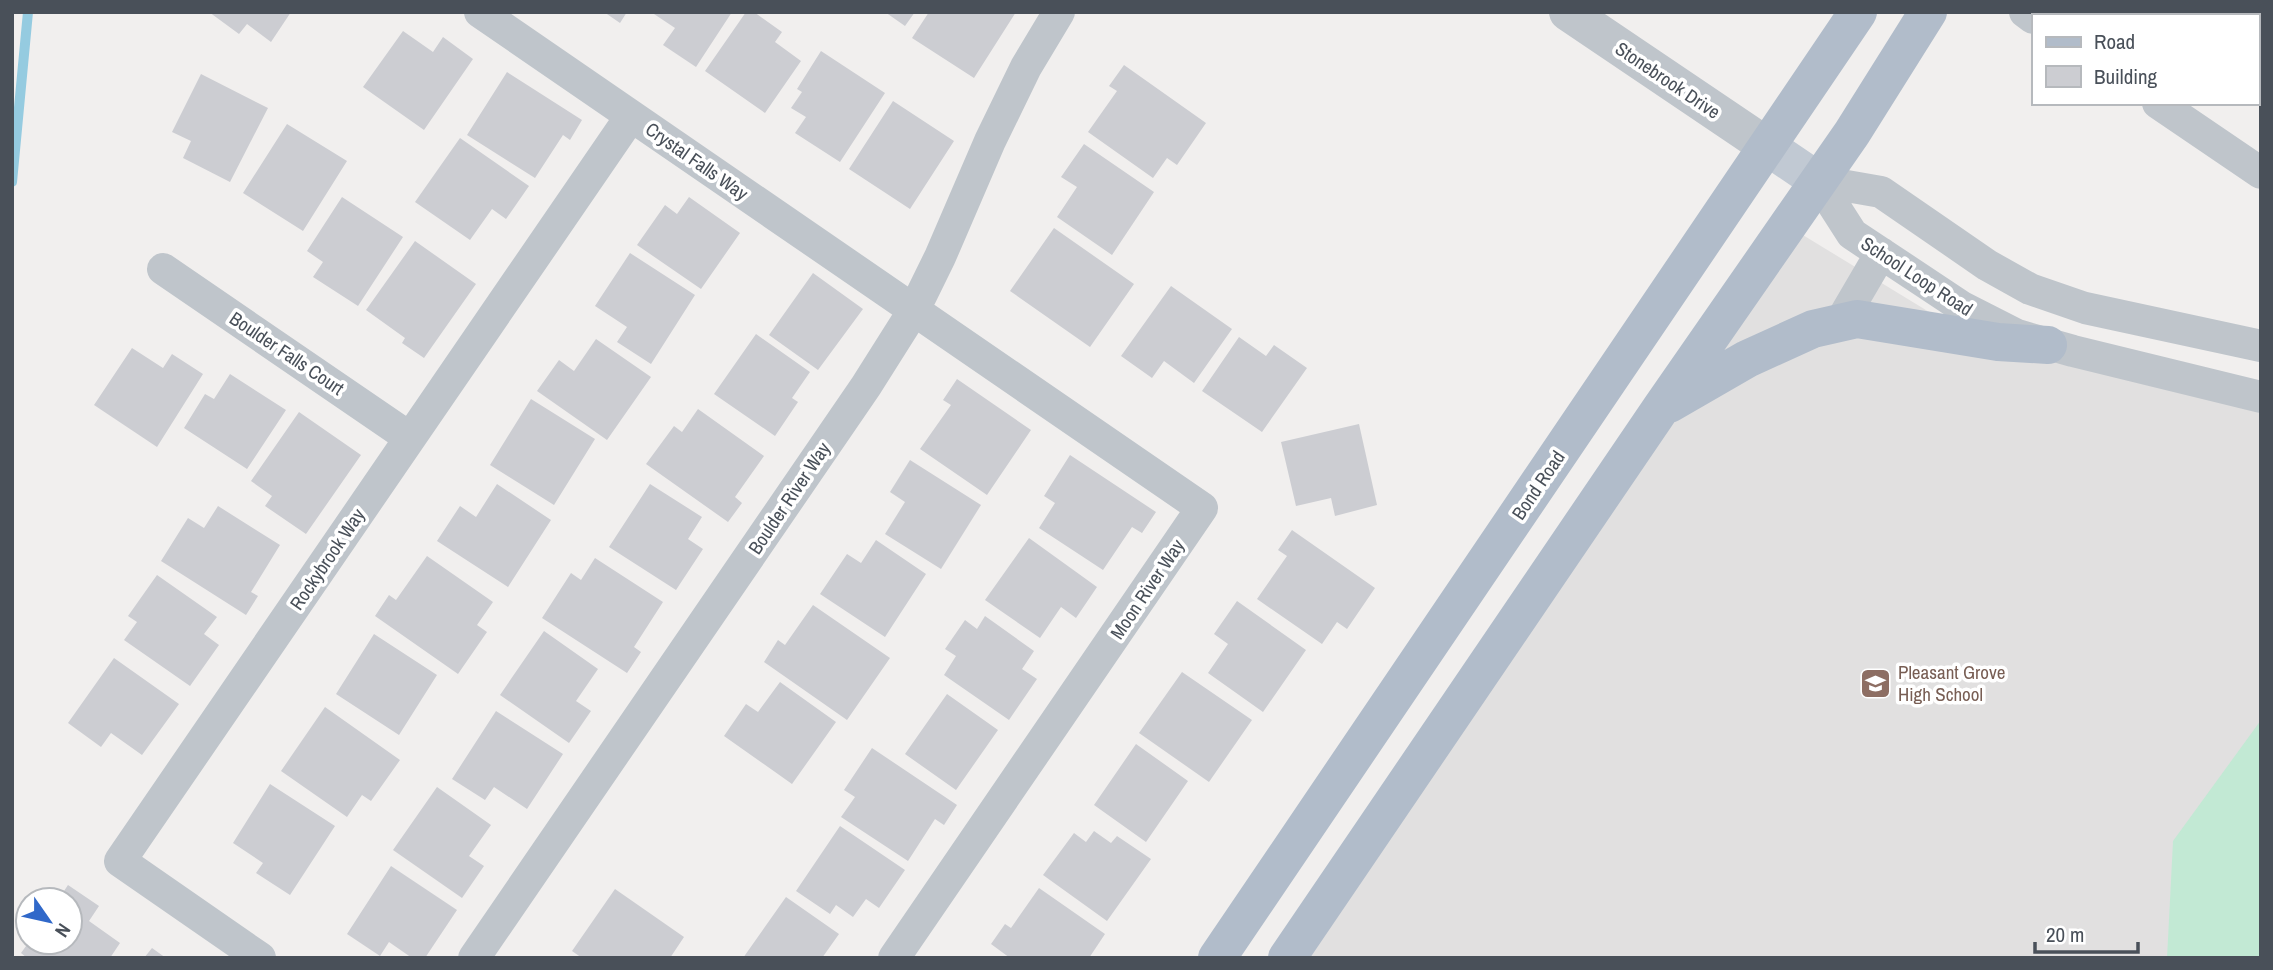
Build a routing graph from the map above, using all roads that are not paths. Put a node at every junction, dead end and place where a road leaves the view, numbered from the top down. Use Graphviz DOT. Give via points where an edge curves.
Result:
graph roads {
  1 [pos="480,12"];
  2 [pos="1059,12"];
  3 [pos="1568,12"];
  4 [pos="1858,12"];
  5 [pos="1928,12"];
  6 [pos="2161,105"];
  7 [pos="631,116"];
  8 [pos="1768,147"];
  9 [pos="2261,173"];
  10 [pos="1818,181"];
  11 [pos="1881,253"];
  12 [pos="163,269"];
  13 [pos="914,310"];
  14 [pos="1840,323"];
  15 [pos="2048,345"];
  16 [pos="2261,346"];
  17 [pos="2261,397"];
  18 [pos="1661,408"];
  19 [pos="410,438"];
  20 [pos="260,958"];
  21 [pos="474,958"];
  22 [pos="894,958"];
  23 [pos="1217,958"];
  24 [pos="1287,958"];
  1 -- 7 [label="street, Crystal Falls Way"];
  2 -- 13 [label="street, Boulder River Way" via="1026,66"];
  3 -- 8 [label="street, Stonebrook Drive"];
  4 -- 8 [label="main road, Bond Road"];
  5 -- 10 [label="main road"];
  6 -- 9 [label="street"];
  7 -- 13 [label="street, Crystal Falls Way"];
  7 -- 19 [label="street, Rockybrook Way"];
  8 -- 10 [label="main road"];
  8 -- 23 [label="main road, Bond Road"];
  10 -- 11 [label="street, School Loop Road" via="1852,234"];
  10 -- 16 [label="street" via="1881,192 2030,289 2085,308"];
  10 -- 18 [label="main road"];
  11 -- 14 [label="street"];
  11 -- 15 [label="street, School Loop Road" via="1962,307"];
  12 -- 19 [label="street, Boulder Falls Court"];
  13 -- 21 [label="street, Boulder River Way"];
  13 -- 22 [label="street, Moon River Way" via="1202,508"];
  14 -- 15 [label="main road" via="1857,319 1998,342"];
  14 -- 18 [label="main road" via="1813,329 1747,359"];
  15 -- 17 [label="street, School Loop Road"];
  18 -- 24 [label="main road"];
  19 -- 20 [label="street, Rockybrook Way" via="120,861"];
}
